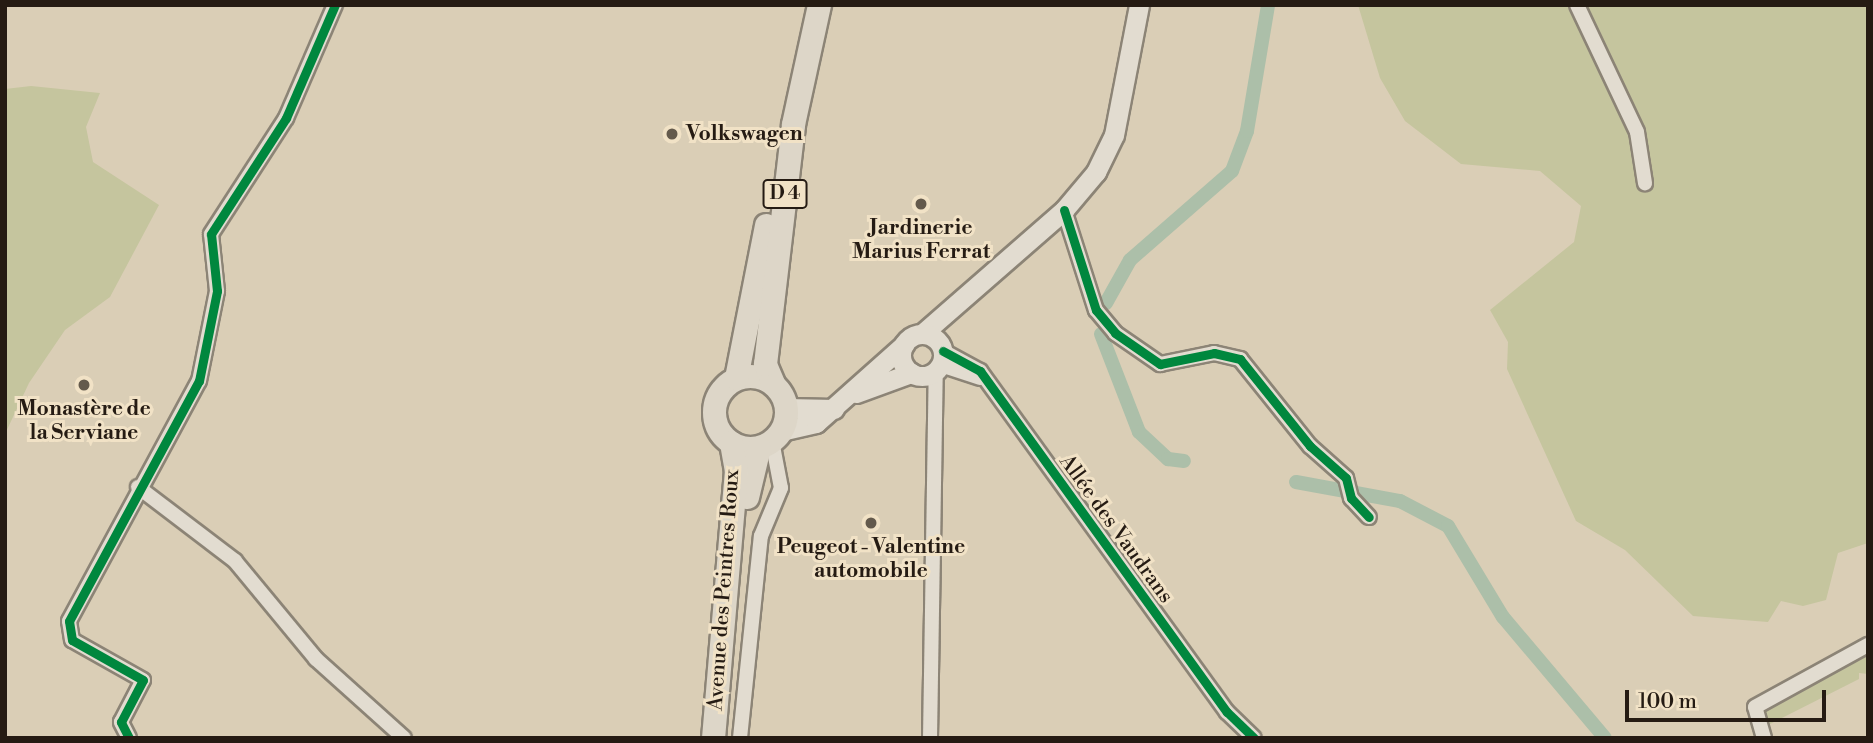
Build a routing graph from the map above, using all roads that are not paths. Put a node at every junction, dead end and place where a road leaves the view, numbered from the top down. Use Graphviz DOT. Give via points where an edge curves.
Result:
graph roads {
  1 [pos="335,5"];
  2 [pos="805,5"];
  3 [pos="819,5"];
  4 [pos="1139,5"];
  5 [pos="1577,5"];
  6 [pos="1645,183"];
  7 [pos="1064,210"];
  8 [pos="965,298"];
  9 [pos="922,334"];
  10 [pos="904,345"];
  11 [pos="940,358"];
  12 [pos="911,373"];
  13 [pos="737,378"];
  14 [pos="773,383"];
  15 [pos="855,393"];
  16 [pos="775,432"];
  17 [pos="731,442"];
  18 [pos="138,487"];
  19 [pos="1369,517"];
  20 [pos="1868,645"];
  21 [pos="129,738"];
  22 [pos="404,738"];
  23 [pos="713,738"];
  24 [pos="727,738"];
  25 [pos="740,738"];
  26 [pos="930,738"];
  27 [pos="1254,738"];
  28 [pos="1764,738"];
  1 -- 18 [label="street" via="286,118 211,234 217,291 205,338 206,364"];
  2 -- 13 [label="main road, D 4"];
  3 -- 14 [label="main road, D 4" via="793,124 765,364"];
  4 -- 7 [label="street" via="1112,142"];
  5 -- 6 [label="street" via="1637,132"];
  7 -- 8 [label="street"];
  7 -- 19 [label="street" via="1096,310 1115,333 1160,364 1214,353 1240,359"];
  8 -- 9 [label="street"];
  8 -- 11 [label="street"];
  9 -- 10 [label="street"];
  9 -- 11 [label="street"];
  10 -- 12 [label="street" via="901,360"];
  10 -- 15 [label="street"];
  11 -- 12 [label="street"];
  11 -- 26 [label="street"];
  11 -- 27 [label="street, Allée des Vaudrans" via="990,384 1219,701"];
  12 -- 15 [label="street"];
  13 -- 14 [label="main road"];
  13 -- 17 [label="main road" via="721,390 714,408 718,428"];
  14 -- 16 [label="main road"];
  15 -- 16 [label="street" via="816,424"];
  16 -- 17 [label="main road"];
  16 -- 24 [label="main road, Avenue des Peintres Roux" via="750,474"];
  16 -- 25 [label="street, Avenue des Peintres Roux" via="781,488 761,536"];
  17 -- 23 [label="main road, Avenue des Peintres Roux" via="736,471"];
  18 -- 21 [label="street" via="67,632 79,645 144,680 121,722"];
  18 -- 22 [label="street" via="235,561 316,659"];
  20 -- 28 [label="street" via="1755,707"];
}
